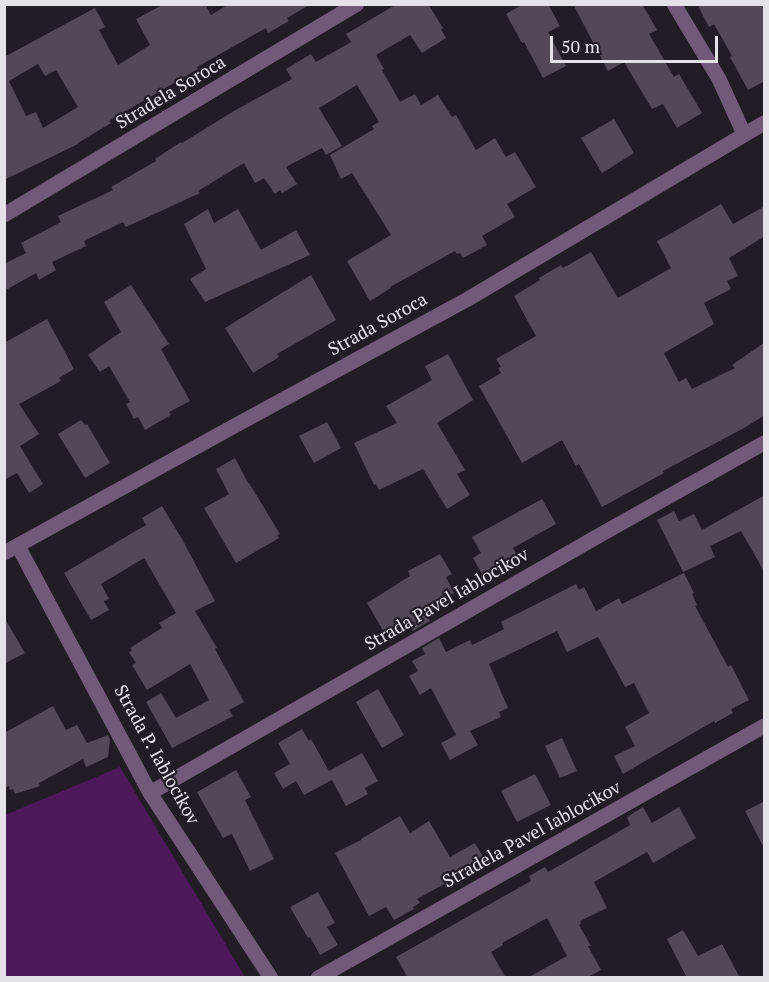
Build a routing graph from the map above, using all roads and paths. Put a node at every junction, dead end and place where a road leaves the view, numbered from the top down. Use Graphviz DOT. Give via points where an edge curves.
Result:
graph roads {
  1 [pos="357,4"];
  2 [pos="674,4"];
  3 [pos="765,123"];
  4 [pos="744,134"];
  5 [pos="4,215"];
  6 [pos="765,443"];
  7 [pos="11,550"];
  8 [pos="765,726"];
  9 [pos="150,793"];
  10 [pos="271,978"];
  11 [pos="318,978"];
  1 -- 5 [label="street, Stradela Sorocа"];
  2 -- 4 [label="street" via="719,79"];
  3 -- 4 [label="street, Strada Soroca"];
  4 -- 7 [label="street, Strada Soroca" via="468,298"];
  6 -- 9 [label="street, Strada Pavel Iablocikov"];
  7 -- 9 [label="street, Strada P. Iablocikov"];
  8 -- 11 [label="street, Stradela Pavel Iablocikov"];
  9 -- 10 [label="street, Strada P. Iablocikov"];
}
